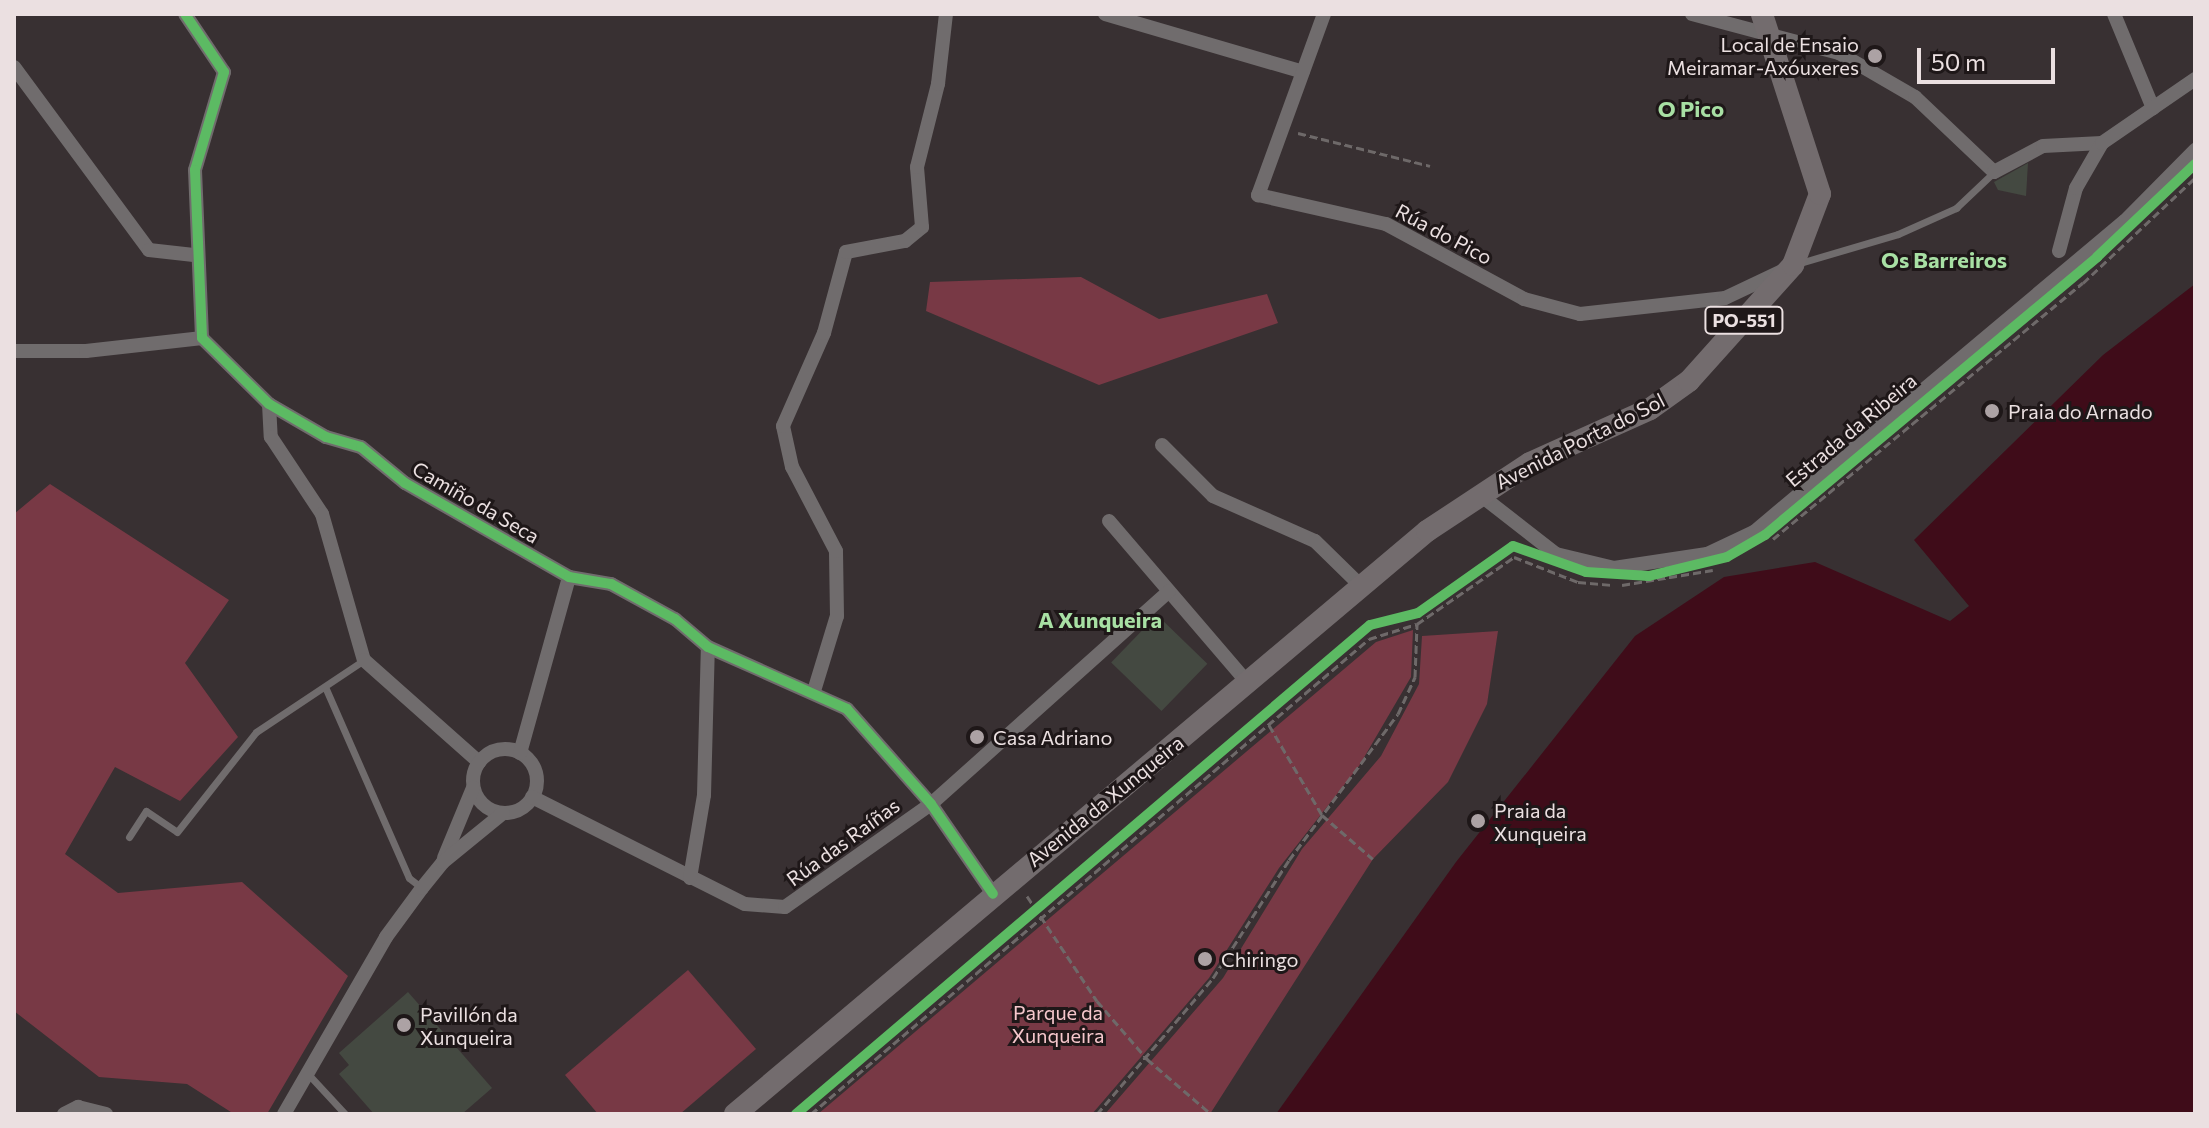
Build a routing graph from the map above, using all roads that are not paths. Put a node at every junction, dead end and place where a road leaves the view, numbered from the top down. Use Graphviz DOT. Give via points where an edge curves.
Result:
graph roads {
  1 [pos="185,14"];
  2 [pos="946,14"];
  3 [pos="1105,14"];
  4 [pos="1324,14"];
  5 [pos="1692,14"];
  6 [pos="2114,14"];
  7 [pos="1765,22"];
  8 [pos="14,67"];
  9 [pos="1303,72"];
  10 [pos="2195,79"];
  11 [pos="2153,108"];
  12 [pos="2102,143"];
  13 [pos="2195,150"];
  14 [pos="1994,172"];
  15 [pos="2059,251"];
  16 [pos="194,255"];
  17 [pos="1793,265"];
  18 [pos="202,338"];
  19 [pos="14,351"];
  20 [pos="269,404"];
  21 [pos="1162,445"];
  22 [pos="1477,501"];
  23 [pos="1109,521"];
  24 [pos="569,577"];
  25 [pos="1360,585"];
  26 [pos="1169,591"];
  27 [pos="708,647"];
  28 [pos="364,660"];
  29 [pos="1248,683"];
  30 [pos="326,689"];
  31 [pos="814,691"];
  32 [pos="520,753"];
  33 [pos="479,762"];
  34 [pos="473,788"];
  35 [pos="532,797"];
  36 [pos="931,804"];
  37 [pos="503,813"];
  38 [pos="129,837"];
  39 [pos="443,862"];
  40 [pos="690,878"];
  41 [pos="422,888"];
  42 [pos="993,894"];
  43 [pos="309,1075"];
  44 [pos="64,1114"];
  45 [pos="106,1114"];
  46 [pos="284,1114"];
  47 [pos="345,1114"];
  48 [pos="735,1114"];
  1 -- 16 [label="street" via="224,72 195,170"];
  2 -- 31 [label="street" via="938,84 917,167 922,227 905,241 846,252 824,333 783,426 792,467 836,551 837,616"];
  3 -- 9 [label="street"];
  4 -- 9 [label="street, Rúa do Pico"];
  5 -- 7 [label="street"];
  6 -- 11 [label="street"];
  7 -- 14 [label="street" via="1839,53 1915,97"];
  7 -- 17 [label="main road, Avenida Porta do Sol / PO-551" via="1820,194"];
  8 -- 16 [label="street" via="149,250"];
  9 -- 17 [label="street, Rúa do Pico" via="1258,195 1386,224 1524,299 1580,314 1725,298"];
  10 -- 11 [label="street"];
  11 -- 12 [label="street"];
  12 -- 14 [label="street" via="2043,146"];
  12 -- 15 [label="street" via="2076,188"];
  13 -- 22 [label="street, Estrada da Ribeira" via="2125,221 1754,532 1707,554 1614,568 1556,554"];
  14 -- 17 [label="lane" via="1956,208"];
  16 -- 18 [label="street"];
  17 -- 22 [label="main road, Avenida Porta do Sol / PO-551" via="1670,395"];
  18 -- 19 [label="street" via="86,351"];
  18 -- 20 [label="street, Camiño da Seca"];
  20 -- 24 [label="street, Camiño da Seca" via="326,437 361,447 405,483"];
  20 -- 28 [label="street" via="271,437 322,514"];
  21 -- 25 [label="street" via="1213,496 1315,541"];
  22 -- 25 [label="main road, Avenida da Xunqueira / PO-551"];
  23 -- 26 [label="street"];
  24 -- 27 [label="street, Camiño da Seca" via="611,584 675,619"];
  24 -- 32 [label="street"];
  25 -- 29 [label="main road, Avenida da Xunqueira / PO-551"];
  26 -- 29 [label="street"];
  26 -- 36 [label="street, Rúa das Raíñas"];
  27 -- 31 [label="street, Camiño da Seca"];
  27 -- 40 [label="street" via="704,795"];
  28 -- 30 [label="lane"];
  28 -- 33 [label="street"];
  29 -- 42 [label="main road, Avenida da Xunqueira / PO-551"];
  30 -- 38 [label="lane" via="314,689 256,732 177,832 146,811"];
  30 -- 41 [label="lane" via="409,878"];
  31 -- 36 [label="street, Camiño da Seca" via="847,709"];
  32 -- 33 [label="street" via="493,751"];
  32 -- 35 [label="street" via="536,778"];
  33 -- 34 [label="street"];
  34 -- 37 [label="street" via="484,806"];
  34 -- 39 [label="street"];
  35 -- 37 [label="street"];
  35 -- 40 [label="street, Rúa das Raíñas"];
  36 -- 40 [label="street, Rúa das Raíñas" via="785,907 745,904"];
  36 -- 42 [label="street, Camiño da Seca"];
  37 -- 39 [label="street"];
  39 -- 41 [label="street"];
  41 -- 43 [label="street" via="386,937"];
  42 -- 48 [label="main road, Avenida da Xunqueira / PO-551"];
  43 -- 46 [label="street"];
  43 -- 47 [label="lane"];
  44 -- 45 [label="street" via="78,1107"];
}
